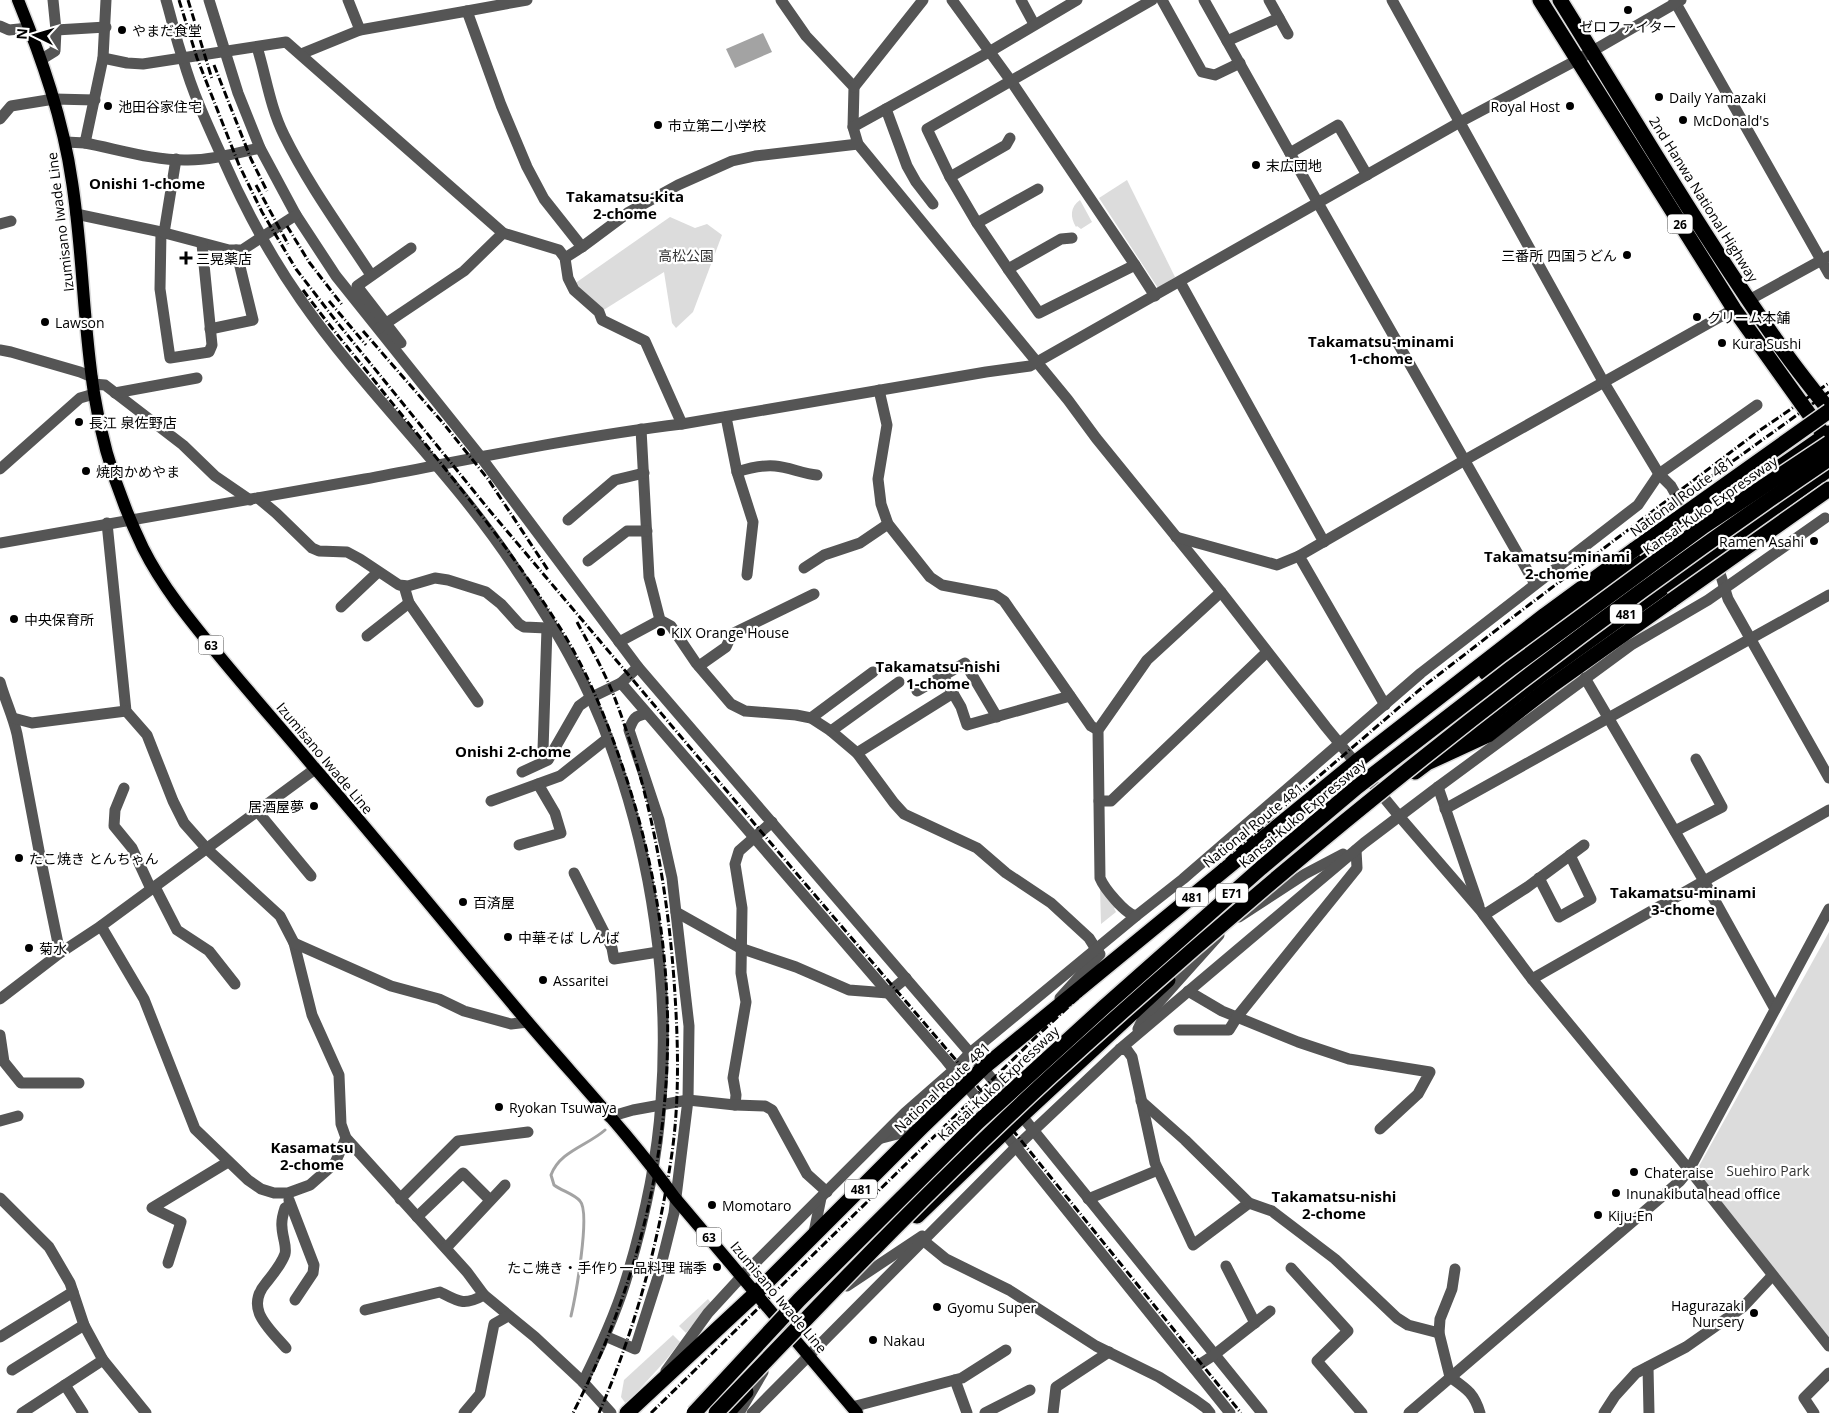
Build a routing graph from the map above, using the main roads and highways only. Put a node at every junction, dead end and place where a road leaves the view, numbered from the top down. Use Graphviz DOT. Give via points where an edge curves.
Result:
graph roads {
  1 [pos="18,0"];
  2 [pos="1540,0"];
  3 [pos="1560,0"];
  4 [pos="1829,411"];
  5 [pos="1828,438"];
  6 [pos="1829,459"];
  7 [pos="1829,469"];
  8 [pos="1829,490"];
  9 [pos="1420,712"];
  10 [pos="1427,763"];
  11 [pos="756,1294"];
  12 [pos="795,1339"];
  13 [pos="854,1410"];
  14 [pos="627,1413"];
  15 [pos="694,1413"];
  16 [pos="716,1413"];
  17 [pos="727,1413"];
  1 -- 11 [label="main road, Izumisano Iwade Line / 63" via="42,59 66,142 99,418 115,476 144,549 175,602 255,700 653,1168"];
  2 -- 5 [label="highway, 26" via="1734,309"];
  3 -- 4 [label="highway, 2nd Hanwa National Highway / 26" via="1748,300"];
  4 -- 9 [label="highway, National Route 481 / 481, bridge" via="1545,615"];
  5 -- 9 [label="highway, 481" via="1554,623 1477,679"];
  5 -- 15 [label="highway, Kansai-Kuko Expressway / E71, bridge" via="1510,669 1356,787 1261,868 978,1122 799,1300"];
  6 -- 16 [label="highway, E71, bridge" via="1715,537 1540,666 1266,888 992,1132"];
  7 -- 10 [label="highway, 481" via="1540,676"];
  8 -- 10 [label="highway, 481, bridge" via="1551,686 1488,735"];
  9 -- 11 [label="highway, National Route 481 / 481" via="983,1068"];
  10 -- 12 [label="highway, 481" via="1222,932 1004,1132 892,1239"];
  11 -- 12 [label="main road, Izumisano Iwade Line / 63"];
  11 -- 14 [label="highway, National Route 481 / 481"];
  12 -- 13 [label="main road, Izumisano Iwade Line / 63"];
  12 -- 17 [label="highway, 481"];
}
